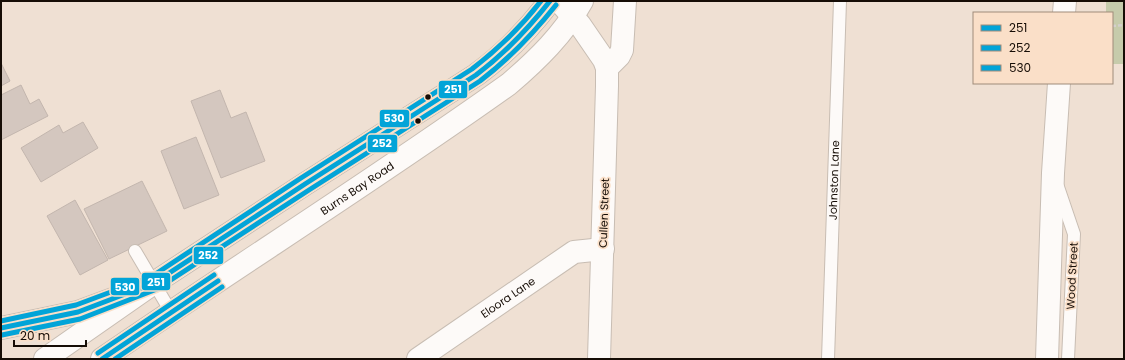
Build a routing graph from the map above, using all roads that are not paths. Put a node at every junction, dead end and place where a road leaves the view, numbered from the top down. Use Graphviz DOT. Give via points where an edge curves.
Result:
graph roads {
  1 [pos="550,1"];
  2 [pos="625,1"];
  3 [pos="840,1"];
  4 [pos="1065,1"];
  5 [pos="571,6"];
  6 [pos="1064,12"];
  7 [pos="607,68"];
  8 [pos="1060,84"];
  9 [pos="1053,173"];
  10 [pos="603,249"];
  11 [pos="135,251"];
  12 [pos="154,283"];
  13 [pos="171,312"];
  14 [pos="1,328"];
  15 [pos="45,359"];
  16 [pos="102,359"];
  17 [pos="418,359"];
  18 [pos="599,359"];
  19 [pos="828,359"];
  20 [pos="1047,359"];
  21 [pos="1068,359"];
  1 -- 12 [label="main road" via="512,46 476,75"];
  2 -- 7 [label="main road" via="622,50"];
  3 -- 19 [label="lane, Johnston Lane"];
  4 -- 6 [label="main road"];
  5 -- 7 [label="main road, Cullen Street"];
  5 -- 13 [label="main road, Burns Bay Road" via="550,44 509,84"];
  7 -- 10 [label="main road, Cullen Street"];
  8 -- 9 [label="main road, Wood Street"];
  9 -- 20 [label="main road, Wood Street"];
  9 -- 21 [label="lane, Wood Street" via="1074,234"];
  10 -- 17 [label="main road, Eloora Lane" via="574,252"];
  10 -- 18 [label="main road, Cullen Street"];
  11 -- 12 [label="lane"];
  12 -- 13 [label="lane"];
  12 -- 14 [label="main road" via="78,312"];
  12 -- 15 [label="main road"];
  13 -- 16 [label="main road, Burns Bay Road"];
}
